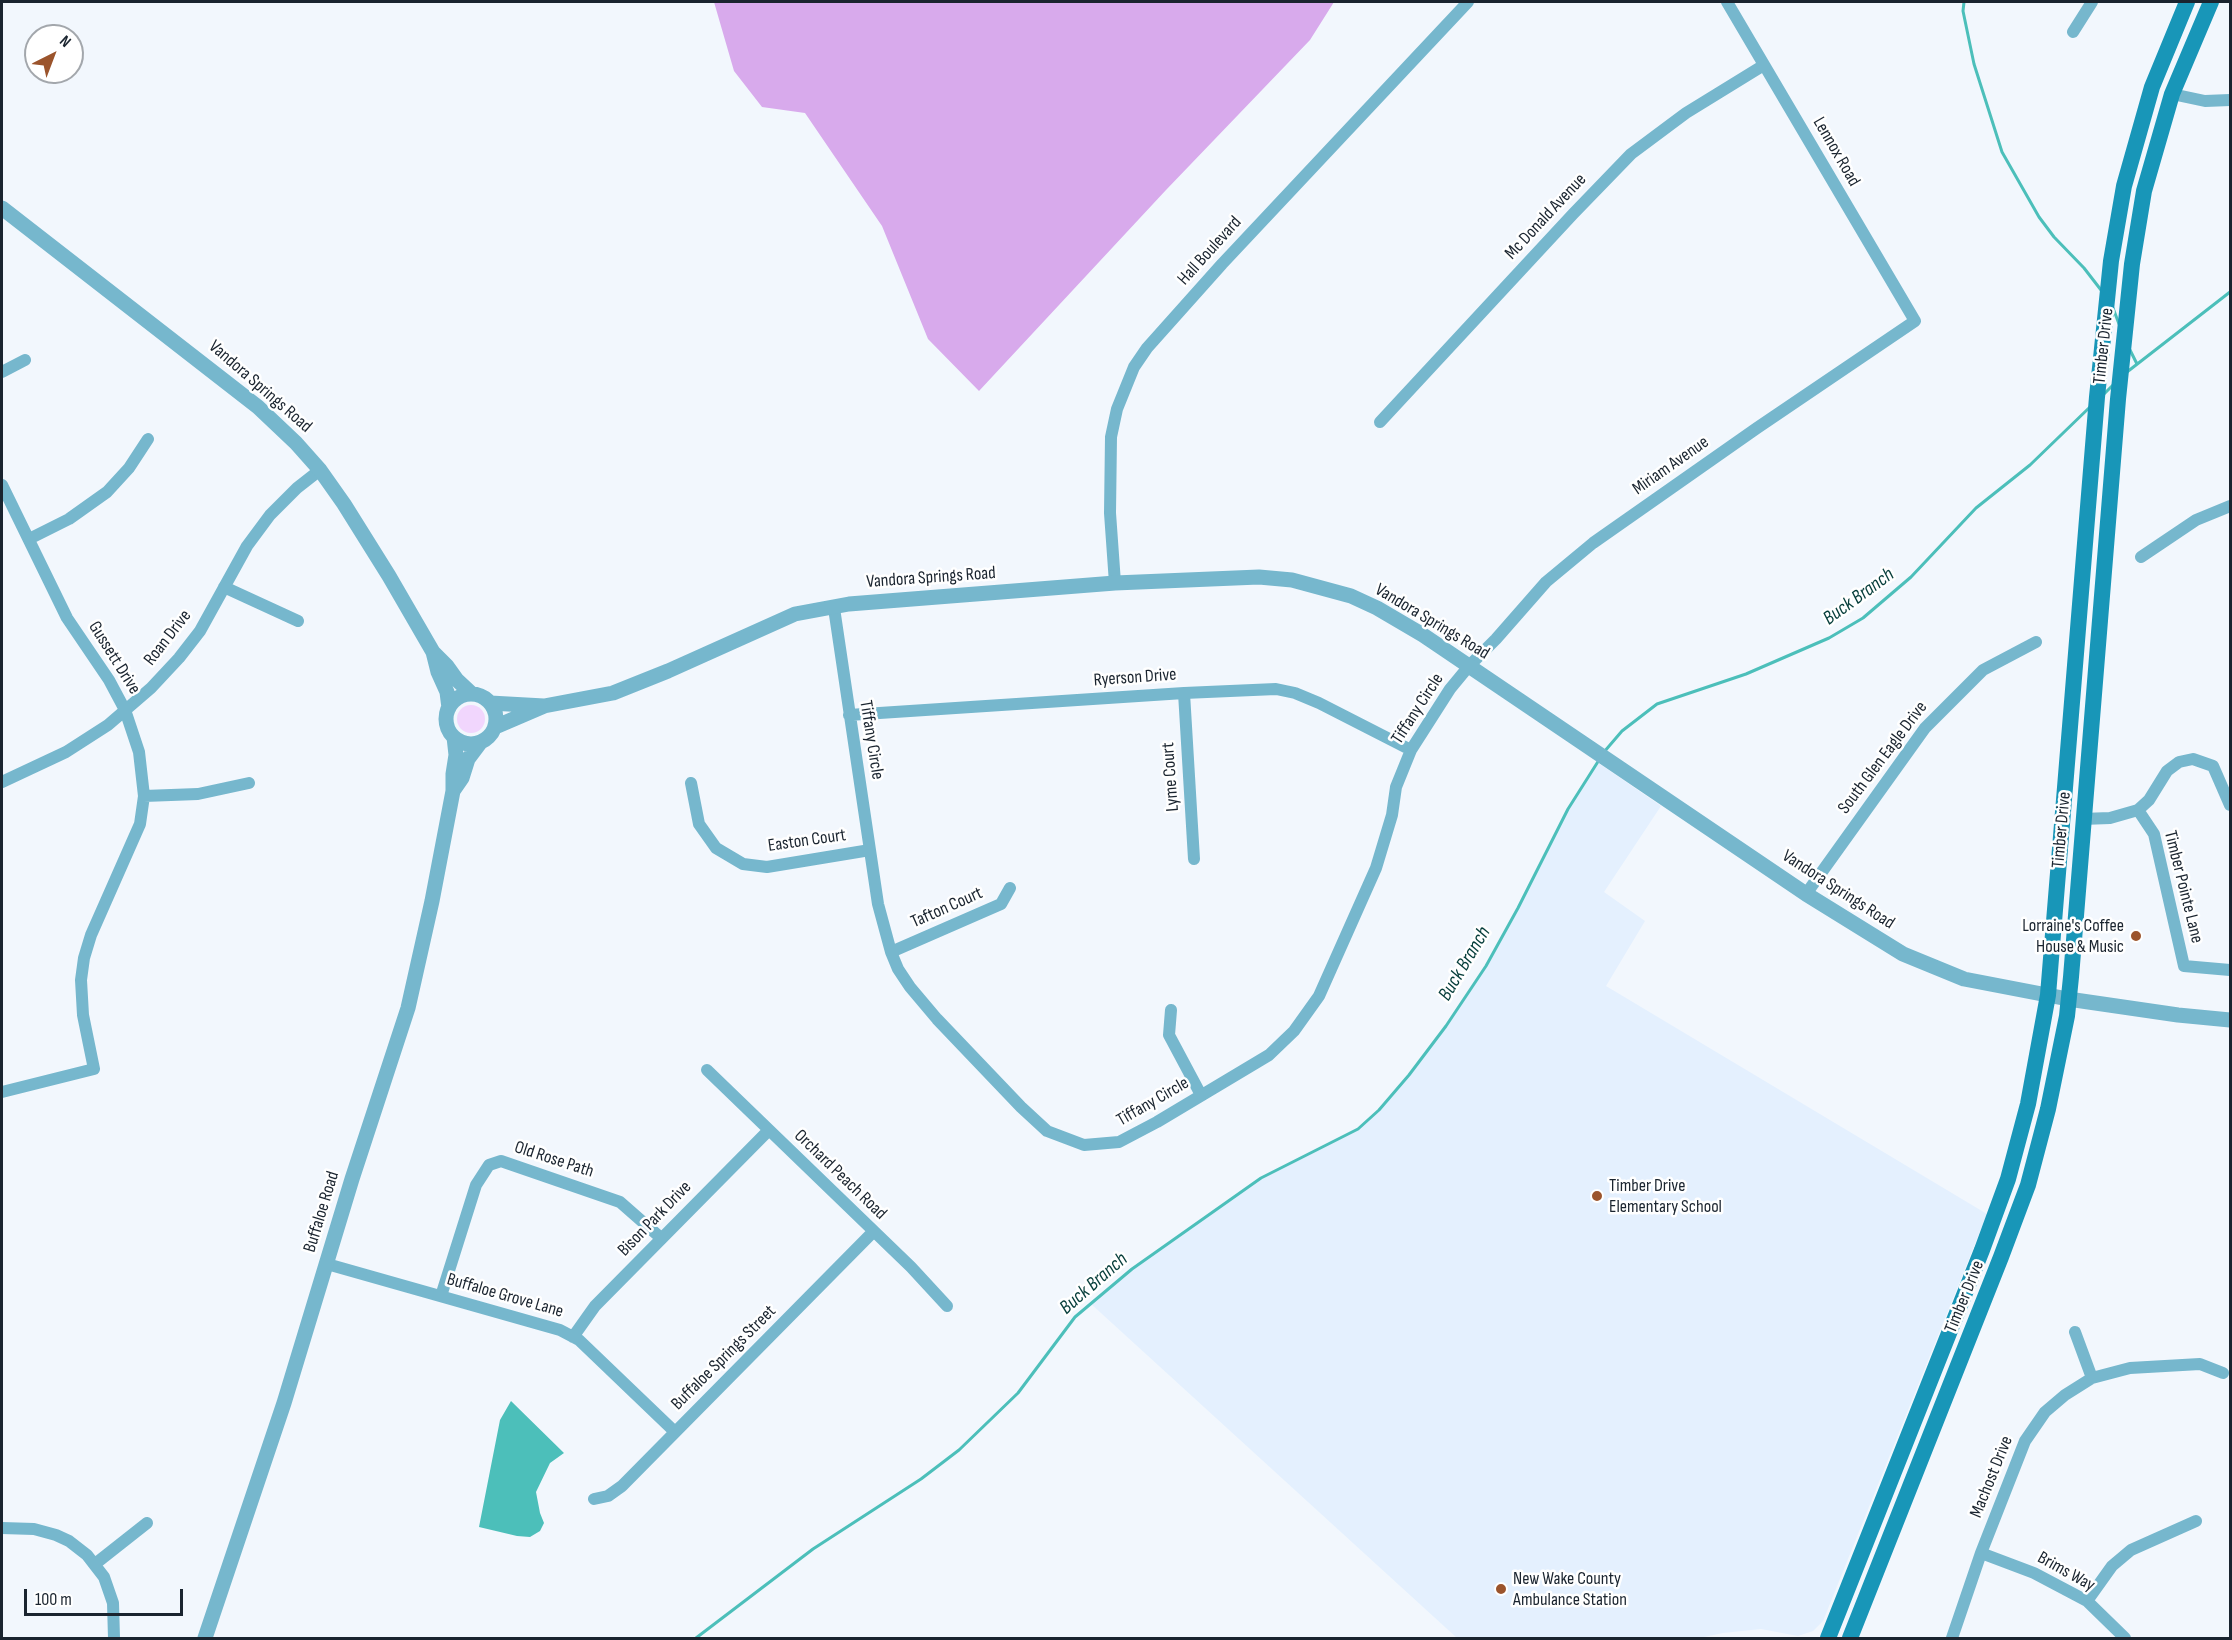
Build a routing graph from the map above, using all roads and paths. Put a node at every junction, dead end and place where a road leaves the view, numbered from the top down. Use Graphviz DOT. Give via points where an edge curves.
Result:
graph roads {
  1 [pos="1468,2"];
  2 [pos="1727,2"];
  3 [pos="2092,2"];
  4 [pos="2187,2"];
  5 [pos="2211,2"];
  6 [pos="2073,32"];
  7 [pos="1764,65"];
  8 [pos="2172,94"];
  9 [pos="2230,100"];
  10 [pos="2,207"];
  11 [pos="1915,321"];
  12 [pos="25,360"];
  13 [pos="2,372"];
  14 [pos="1380,422"];
  15 [pos="148,439"];
  16 [pos="320,470"];
  17 [pos="2,485"];
  18 [pos="2230,506"];
  19 [pos="29,539"];
  20 [pos="2141,557"];
  21 [pos="1115,583"];
  22 [pos="224,587"];
  23 [pos="834,608"];
  24 [pos="298,621"];
  25 [pos="2036,642"];
  26 [pos="433,652"];
  27 [pos="1469,666"];
  28 [pos="1184,693"];
  29 [pos="472,694"];
  30 [pos="490,703"];
  31 [pos="544,706"];
  32 [pos="449,708"];
  33 [pos="125,710"];
  34 [pos="849,715"];
  35 [pos="495,727"];
  36 [pos="454,737"];
  37 [pos="480,742"];
  38 [pos="1410,750"];
  39 [pos="2,782"];
  40 [pos="249,783"];
  41 [pos="691,783"];
  42 [pos="453,791"];
  43 [pos="144,796"];
  44 [pos="2230,805"];
  45 [pos="2138,810"];
  46 [pos="2082,819"];
  47 [pos="870,850"];
  48 [pos="1194,859"];
  49 [pos="1010,888"];
  50 [pos="1806,894"];
  51 [pos="891,952"];
  52 [pos="2230,970"];
  53 [pos="2048,995"];
  54 [pos="2068,999"];
  55 [pos="1171,1010"];
  56 [pos="2230,1020"];
  57 [pos="707,1070"];
  58 [pos="2,1092"];
  59 [pos="1201,1095"];
  60 [pos="768,1131"];
  61 [pos="873,1232"];
  62 [pos="661,1238"];
  63 [pos="327,1264"];
  64 [pos="441,1296"];
  65 [pos="947,1306"];
  66 [pos="2074,1332"];
  67 [pos="573,1337"];
  68 [pos="2223,1373"];
  69 [pos="2092,1378"];
  70 [pos="675,1431"];
  71 [pos="594,1499"];
  72 [pos="2196,1521"];
  73 [pos="147,1523"];
  74 [pos="2,1528"];
  75 [pos="1981,1553"];
  76 [pos="95,1564"];
  77 [pos="2087,1601"];
  78 [pos="114,1638"];
  79 [pos="205,1638"];
  80 [pos="1828,1638"];
  81 [pos="1850,1638"];
  82 [pos="1952,1638"];
  83 [pos="2125,1638"];
  1 -- 21 [label="street, Hall Boulevard" via="1222,264 1134,367 1111,437 1110,513"];
  2 -- 7 [label="street, Lennox Road"];
  3 -- 6 [label="street"];
  4 -- 53 [label="main road, Timber Drive" via="2152,87 2124,186 2111,261"];
  5 -- 8 [label="main road, Timber Drive"];
  7 -- 11 [label="street, Lennox Road"];
  7 -- 14 [label="street, Mc Donald Avenue" via="1686,113 1631,154"];
  8 -- 9 [label="street" via="2205,101"];
  8 -- 46 [label="main road, Timber Drive" via="2144,191 2132,264"];
  10 -- 16 [label="street, Vandora Springs Road" via="258,407"];
  11 -- 27 [label="street, Miriam Avenue" via="1593,543 1546,582"];
  12 -- 13 [label="street"];
  15 -- 19 [label="street" via="107,492 69,519"];
  16 -- 22 [label="street, Roan Drive" via="270,515"];
  16 -- 26 [label="street, Vandora Springs Road"];
  17 -- 19 [label="street, Gussett Drive"];
  18 -- 20 [label="street" via="2196,520"];
  19 -- 33 [label="street, Gussett Drive" via="67,618"];
  21 -- 23 [label="street, Vandora Springs Road"];
  21 -- 27 [label="street, Vandora Springs Road" via="1259,577 1292,580 1351,596 1377,608"];
  22 -- 24 [label="street"];
  22 -- 33 [label="street, Roan Drive" via="200,631 179,658"];
  23 -- 31 [label="street, Vandora Springs Road" via="795,614 612,693"];
  23 -- 34 [label="street, Tiffany Circle"];
  25 -- 50 [label="street, South Glen Eagle Drive" via="1983,670 1925,728"];
  26 -- 29 [label="street, Vandora Springs Road"];
  26 -- 32 [label="street, Vandora Springs Road"];
  27 -- 38 [label="street, Tiffany Circle"];
  27 -- 50 [label="street, Vandora Springs Road"];
  28 -- 34 [label="street, Ryerson Drive"];
  28 -- 38 [label="street, Ryerson Drive" via="1276,689 1295,693"];
  28 -- 48 [label="street, Lyme Court"];
  29 -- 30 [label="street"];
  29 -- 32 [label="street" via="459,698"];
  30 -- 31 [label="street, Vandora Springs Road"];
  30 -- 35 [label="street"];
  31 -- 35 [label="street, Vandora Springs Road"];
  32 -- 36 [label="street" via="447,723"];
  33 -- 39 [label="street, Roan Drive" via="66,752"];
  33 -- 43 [label="street, Gussett Drive" via="139,752"];
  34 -- 47 [label="street, Tiffany Circle"];
  35 -- 37 [label="street"];
  36 -- 37 [label="street" via="466,743"];
  36 -- 42 [label="street, Buffaloe Road"];
  37 -- 42 [label="street, Buffaloe Road"];
  38 -- 59 [label="street, Tiffany Circle" via="1396,787 1376,868 1319,996 1294,1031 1269,1055"];
  40 -- 43 [label="street" via="198,794"];
  41 -- 47 [label="street, Easton Court" via="699,824 716,849 743,864 767,867"];
  42 -- 63 [label="street, Buffaloe Road" via="408,1008"];
  43 -- 58 [label="street, Gussett Drive" via="140,824 84,958 83,1014 94,1069"];
  44 -- 45 [label="street" via="2213,766 2193,759 2179,762 2167,771"];
  45 -- 46 [label="street" via="2110,818"];
  45 -- 52 [label="street, Timber Pointe Lane" via="2154,834 2184,966"];
  46 -- 54 [label="main road, Timber Drive"];
  47 -- 51 [label="street, Tiffany Circle" via="878,904"];
  49 -- 51 [label="street, Tafton Court" via="1002,904"];
  50 -- 53 [label="street, Vandora Springs Road" via="1907,956 1964,979"];
  51 -- 59 [label="street, Tiffany Circle" via="910,987 937,1019 1047,1131 1084,1145 1119,1142"];
  53 -- 54 [label="street, Vandora Springs Road"];
  53 -- 80 [label="main road, Timber Drive" via="2028,1104 2007,1179"];
  54 -- 56 [label="street, Vandora Springs Road"];
  54 -- 81 [label="main road, Timber Drive" via="2048,1109 2028,1185"];
  55 -- 59 [label="street" via="1169,1035"];
  57 -- 60 [label="street, Orchard Peach Road"];
  60 -- 61 [label="street, Orchard Peach Road"];
  60 -- 62 [label="street, Bison Park Drive"];
  61 -- 65 [label="street, Orchard Peach Road"];
  61 -- 70 [label="street, Buffaloe Springs Street"];
  62 -- 64 [label="street, Old Rose Path" via="620,1202 501,1161 489,1165 476,1185"];
  62 -- 67 [label="street, Bison Park Drive" via="595,1306"];
  63 -- 64 [label="street, Buffaloe Grove Lane"];
  63 -- 79 [label="street, Buffaloe Road"];
  64 -- 67 [label="street, Buffaloe Grove Lane"];
  66 -- 69 [label="street"];
  67 -- 70 [label="street, Buffaloe Grove Lane"];
  68 -- 69 [label="street, Machost Drive" via="2200,1364 2130,1368"];
  69 -- 75 [label="street, Machost Drive" via="2045,1412 2025,1441"];
  70 -- 71 [label="street, Buffaloe Springs Street" via="622,1486 608,1496"];
  72 -- 77 [label="street" via="2131,1550 2112,1566"];
  73 -- 76 [label="street"];
  74 -- 76 [label="street" via="34,1529 56,1535 80,1549"];
  75 -- 77 [label="street, Brims Way" via="2034,1573"];
  75 -- 82 [label="street, Machost Drive"];
  76 -- 78 [label="street" via="114,1603"];
  77 -- 83 [label="street, Brims Way"];
}
